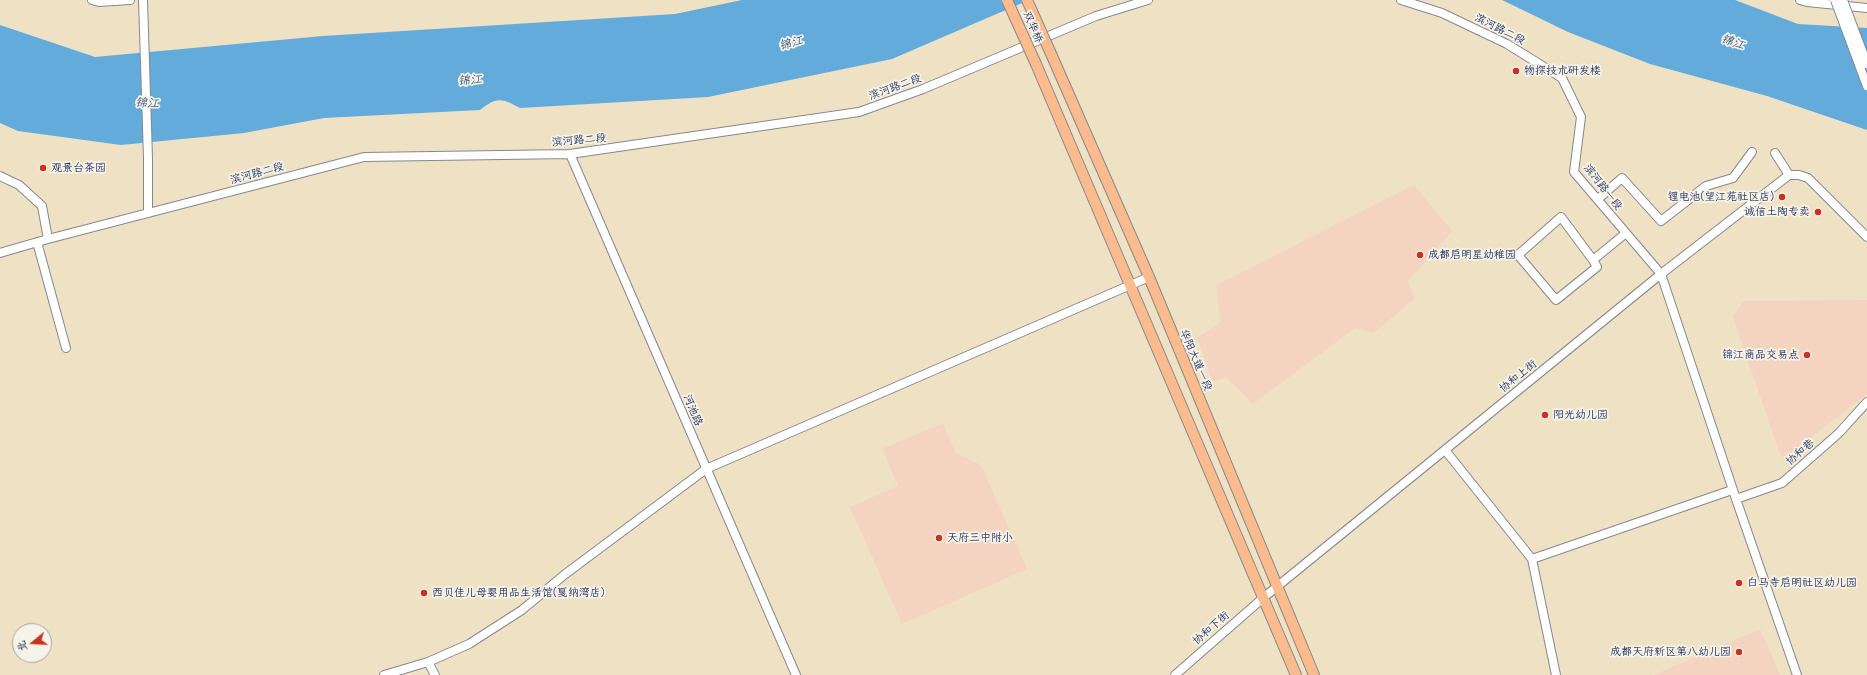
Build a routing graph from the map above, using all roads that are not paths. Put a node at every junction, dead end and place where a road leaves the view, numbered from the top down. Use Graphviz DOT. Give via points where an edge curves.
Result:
graph roads {
  1 [pos="92,0"];
  2 [pos="130,0"];
  3 [pos="143,0"];
  4 [pos="1007,0"];
  5 [pos="1027,0"];
  6 [pos="1148,0"];
  7 [pos="1402,0"];
  8 [pos="1800,0"];
  9 [pos="1835,0"];
  10 [pos="1843,0"];
  11 [pos="1826,2"];
  12 [pos="1860,5"];
  13 [pos="1867,64"];
  14 [pos="1562,78"];
  15 [pos="1867,86"];
  16 [pos="1752,152"];
  17 [pos="570,154"];
  18 [pos="1775,154"];
  19 [pos="1788,175"];
  20 [pos="0,176"];
  21 [pos="1598,199"];
  22 [pos="148,213"];
  23 [pos="1626,233"];
  24 [pos="1867,237"];
  25 [pos="48,239"];
  26 [pos="37,242"];
  27 [pos="0,253"];
  28 [pos="1593,260"];
  29 [pos="1661,274"];
  30 [pos="1148,277"];
  31 [pos="1130,286"];
  32 [pos="66,348"];
  33 [pos="1867,402"];
  34 [pos="1445,450"];
  35 [pos="706,469"];
  36 [pos="1732,490"];
  37 [pos="1736,499"];
  38 [pos="1532,559"];
  39 [pos="1277,586"];
  40 [pos="1263,598"];
  41 [pos="428,662"];
  42 [pos="384,675"];
  43 [pos="435,675"];
  44 [pos="796,675"];
  45 [pos="1174,675"];
  46 [pos="1296,675"];
  47 [pos="1314,675"];
  48 [pos="1556,675"];
  49 [pos="1797,675"];
  1 -- 2 [label="street"];
  3 -- 22 [label="street"];
  4 -- 31 [label="main road, 双华桥, bridge"];
  5 -- 30 [label="main road, 华阳大道一段, bridge"];
  6 -- 17 [label="street, 滨河路二段" via="1096,16 923,89 859,112"];
  7 -- 14 [label="street, 滨河路二段" via="1442,13 1508,44"];
  8 -- 11 [label="street"];
  9 -- 15 [label="street, bridge"];
  10 -- 13 [label="street, bridge"];
  11 -- 12 [label="street"];
  14 -- 21 [label="street, 滨河路一段" via="1581,117 1574,172"];
  16 -- 21 [label="street" via="1733,178 1706,186 1661,221 1622,178"];
  17 -- 22 [label="street, 滨河路二段" via="364,157"];
  17 -- 35 [label="street, 河池路"];
  18 -- 19 [label="street"];
  19 -- 24 [label="street" via="1808,178"];
  19 -- 29 [label="street, 协和上街"];
  20 -- 25 [label="street" via="19,185 42,206"];
  21 -- 23 [label="street, 滨河路一段"];
  22 -- 25 [label="street, 滨河路二段"];
  23 -- 28 [label="street"];
  23 -- 29 [label="street, 滨河路一段"];
  25 -- 26 [label="street, 滨河路二段"];
  26 -- 27 [label="street, 滨河路二段"];
  26 -- 32 [label="street"];
  28 -- 28 [label="street" via="1598,267 1556,300 1518,255 1561,218"];
  29 -- 34 [label="street, 协和上街"];
  29 -- 36 [label="street"];
  30 -- 31 [label="street"];
  30 -- 39 [label="main road, 华阳大道一段"];
  31 -- 35 [label="street"];
  31 -- 40 [label="main road"];
  33 -- 37 [label="street, 协和巷" via="1839,433 1782,483"];
  34 -- 38 [label="street"];
  34 -- 39 [label="street, 协和上街"];
  35 -- 41 [label="street" via="564,575 522,610 469,644"];
  35 -- 44 [label="street, 河池路"];
  36 -- 37 [label="street"];
  36 -- 38 [label="street"];
  37 -- 49 [label="street"];
  38 -- 48 [label="street"];
  39 -- 40 [label="street, 协和上街"];
  39 -- 47 [label="main road, 华阳大道一段"];
  40 -- 45 [label="street, 协和下街"];
  40 -- 46 [label="main road"];
  41 -- 42 [label="street"];
  41 -- 43 [label="street"];
}
